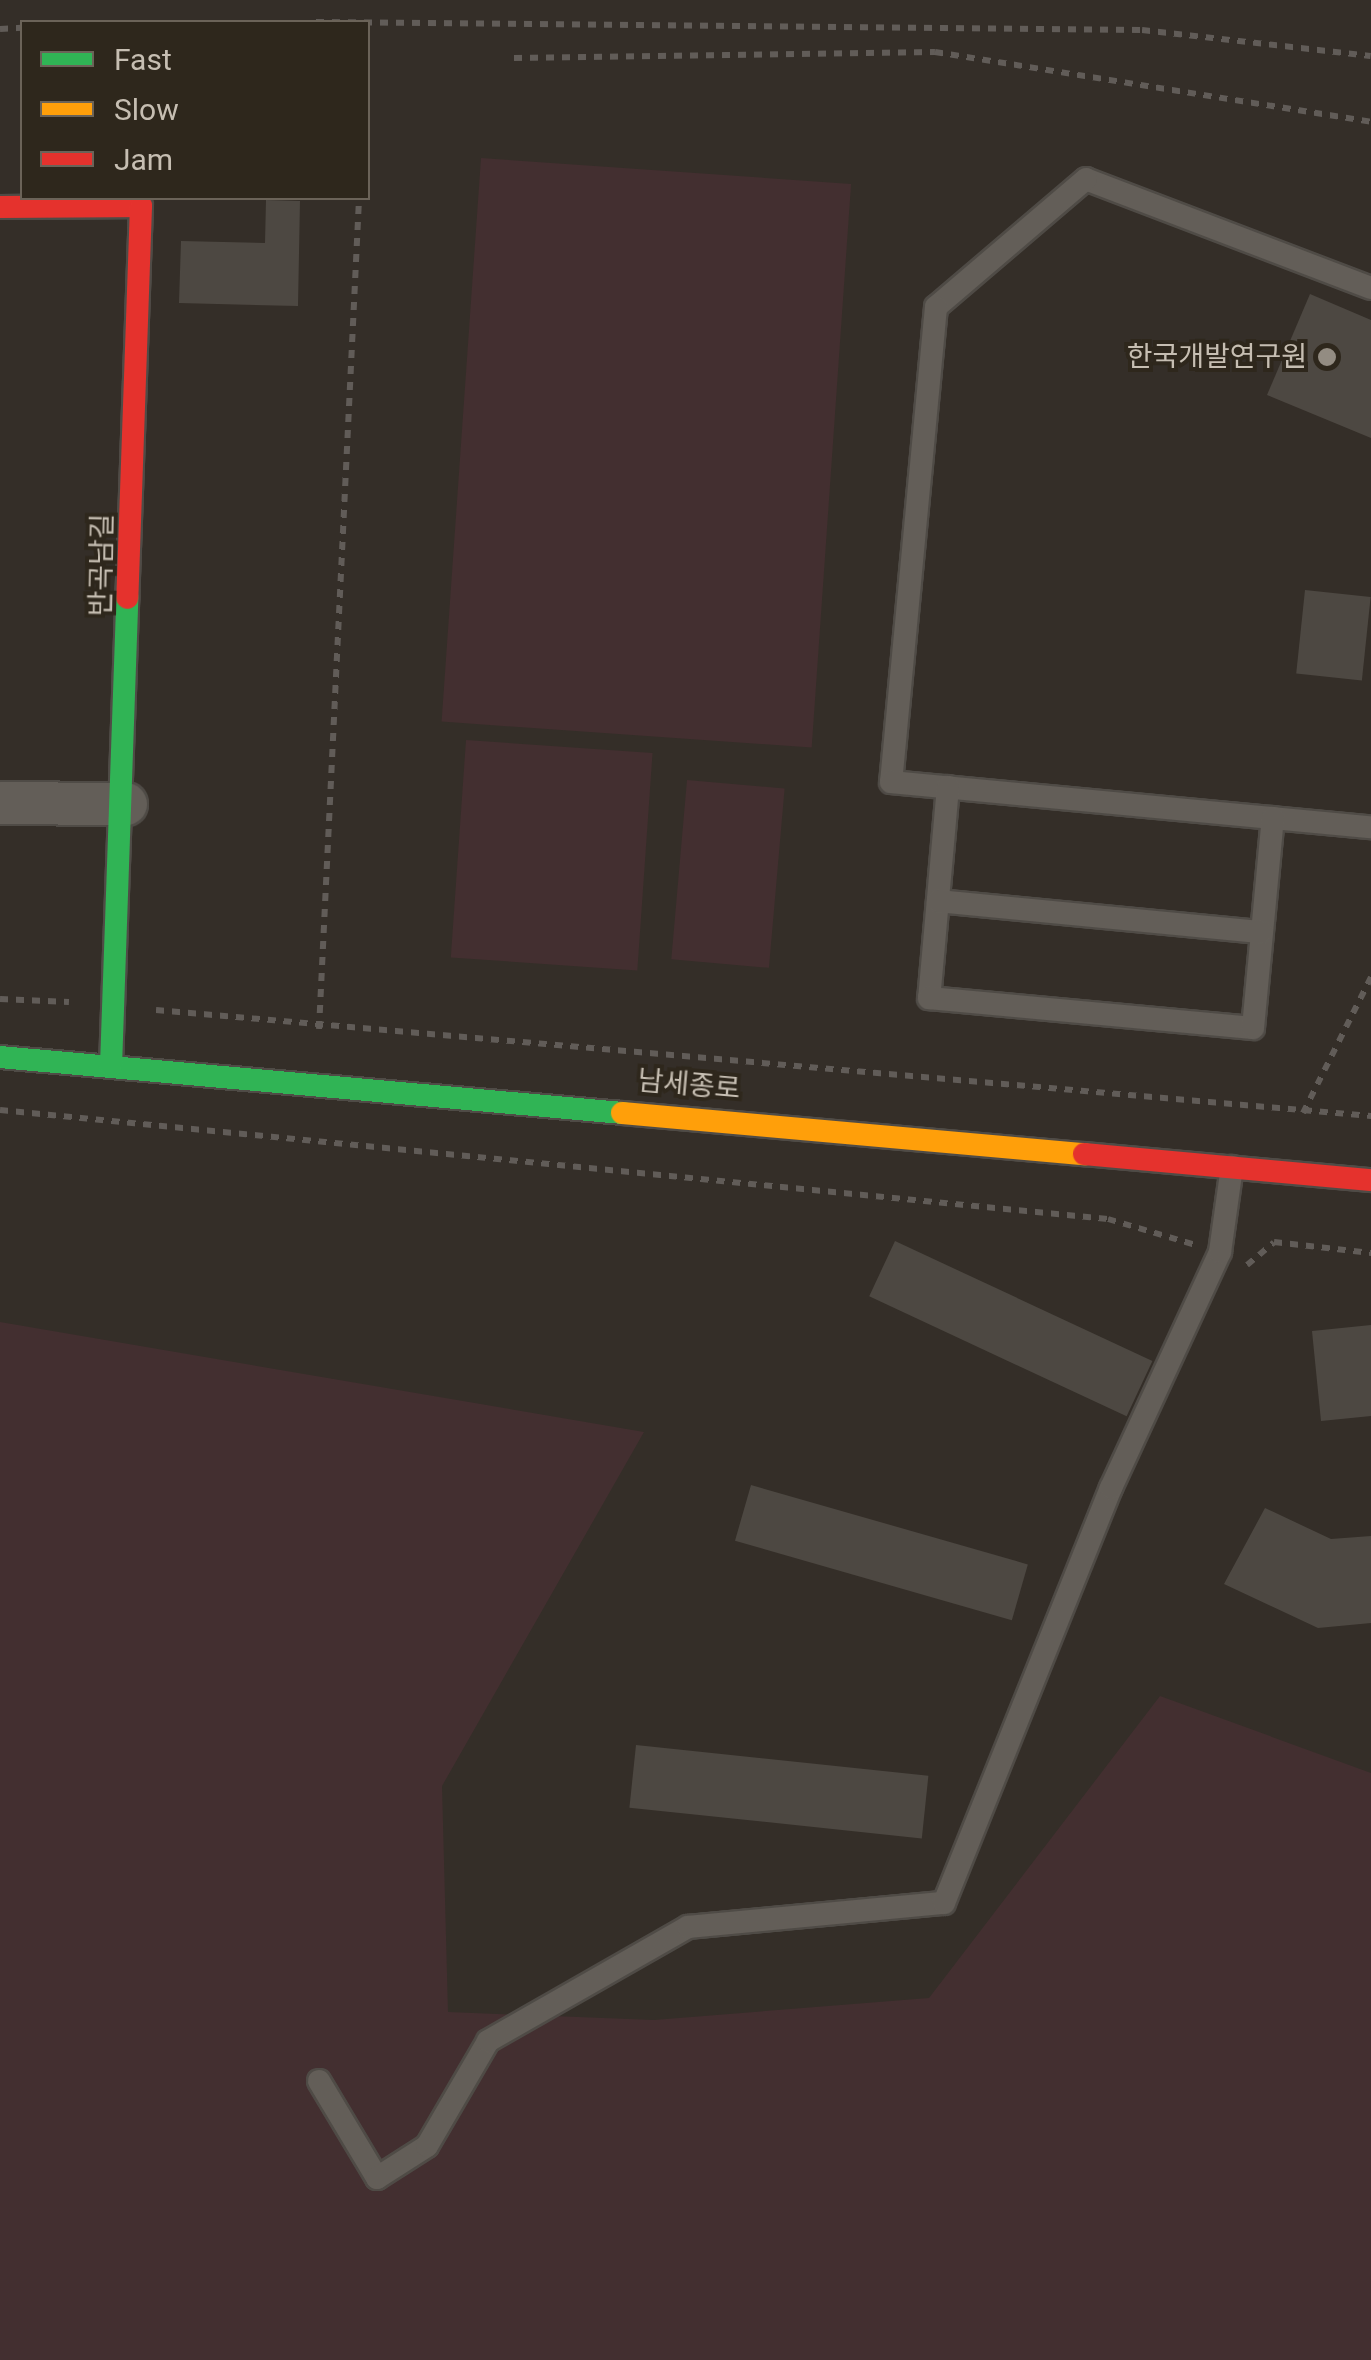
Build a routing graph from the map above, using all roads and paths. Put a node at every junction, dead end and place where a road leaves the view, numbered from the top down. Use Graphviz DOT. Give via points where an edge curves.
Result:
graph roads {
  1 [pos="370,23"];
  2 [pos="1371,56"];
  3 [pos="514,58"];
  4 [pos="1371,122"];
  5 [pos="359,200"];
  6 [pos="0,206"];
  7 [pos="1371,288"];
  8 [pos="948,787"];
  9 [pos="0,804"];
  10 [pos="126,804"];
  11 [pos="1273,818"];
  12 [pos="1371,827"];
  13 [pos="938,901"];
  14 [pos="1262,932"];
  15 [pos="1371,977"];
  16 [pos="0,1058"];
  17 [pos="112,1066"];
  18 [pos="0,1110"];
  19 [pos="1302,1113"];
  20 [pos="1371,1116"];
  21 [pos="1232,1167"];
  22 [pos="1371,1180"];
  23 [pos="1220,1252"];
  24 [pos="1371,1253"];
  25 [pos="1254,1258"];
  26 [pos="1239,1272"];
  27 [pos="319,2082"];
  1 -- 2 [label="path" via="1142,30"];
  3 -- 4 [label="path" via="935,52"];
  5 -- 19 [label="path" via="319,1029 1019,1080"];
  6 -- 10 [label="street, 반곡남길" via="141,206"];
  7 -- 8 [label="lane" via="1086,179 936,307 891,782"];
  8 -- 11 [label="lane"];
  8 -- 13 [label="lane"];
  9 -- 10 [label="street"];
  10 -- 17 [label="street, 반곡남길"];
  11 -- 12 [label="lane"];
  11 -- 14 [label="lane"];
  13 -- 14 [label="lane"];
  13 -- 14 [label="lane" via="929,998 1253,1028"];
  15 -- 19 [label="path"];
  16 -- 17 [label="street, 남세종로"];
  17 -- 21 [label="street, 남세종로"];
  18 -- 23 [label="path" via="1108,1220"];
  19 -- 20 [label="path"];
  21 -- 22 [label="street, 남세종로"];
  21 -- 23 [label="lane"];
  23 -- 25 [label="path"];
  23 -- 27 [label="lane" via="1111,1488 944,1903 688,1927 488,2041 427,2146 378,2178"];
  24 -- 25 [label="path" via="1274,1242"];
  25 -- 26 [label="path"];
}
